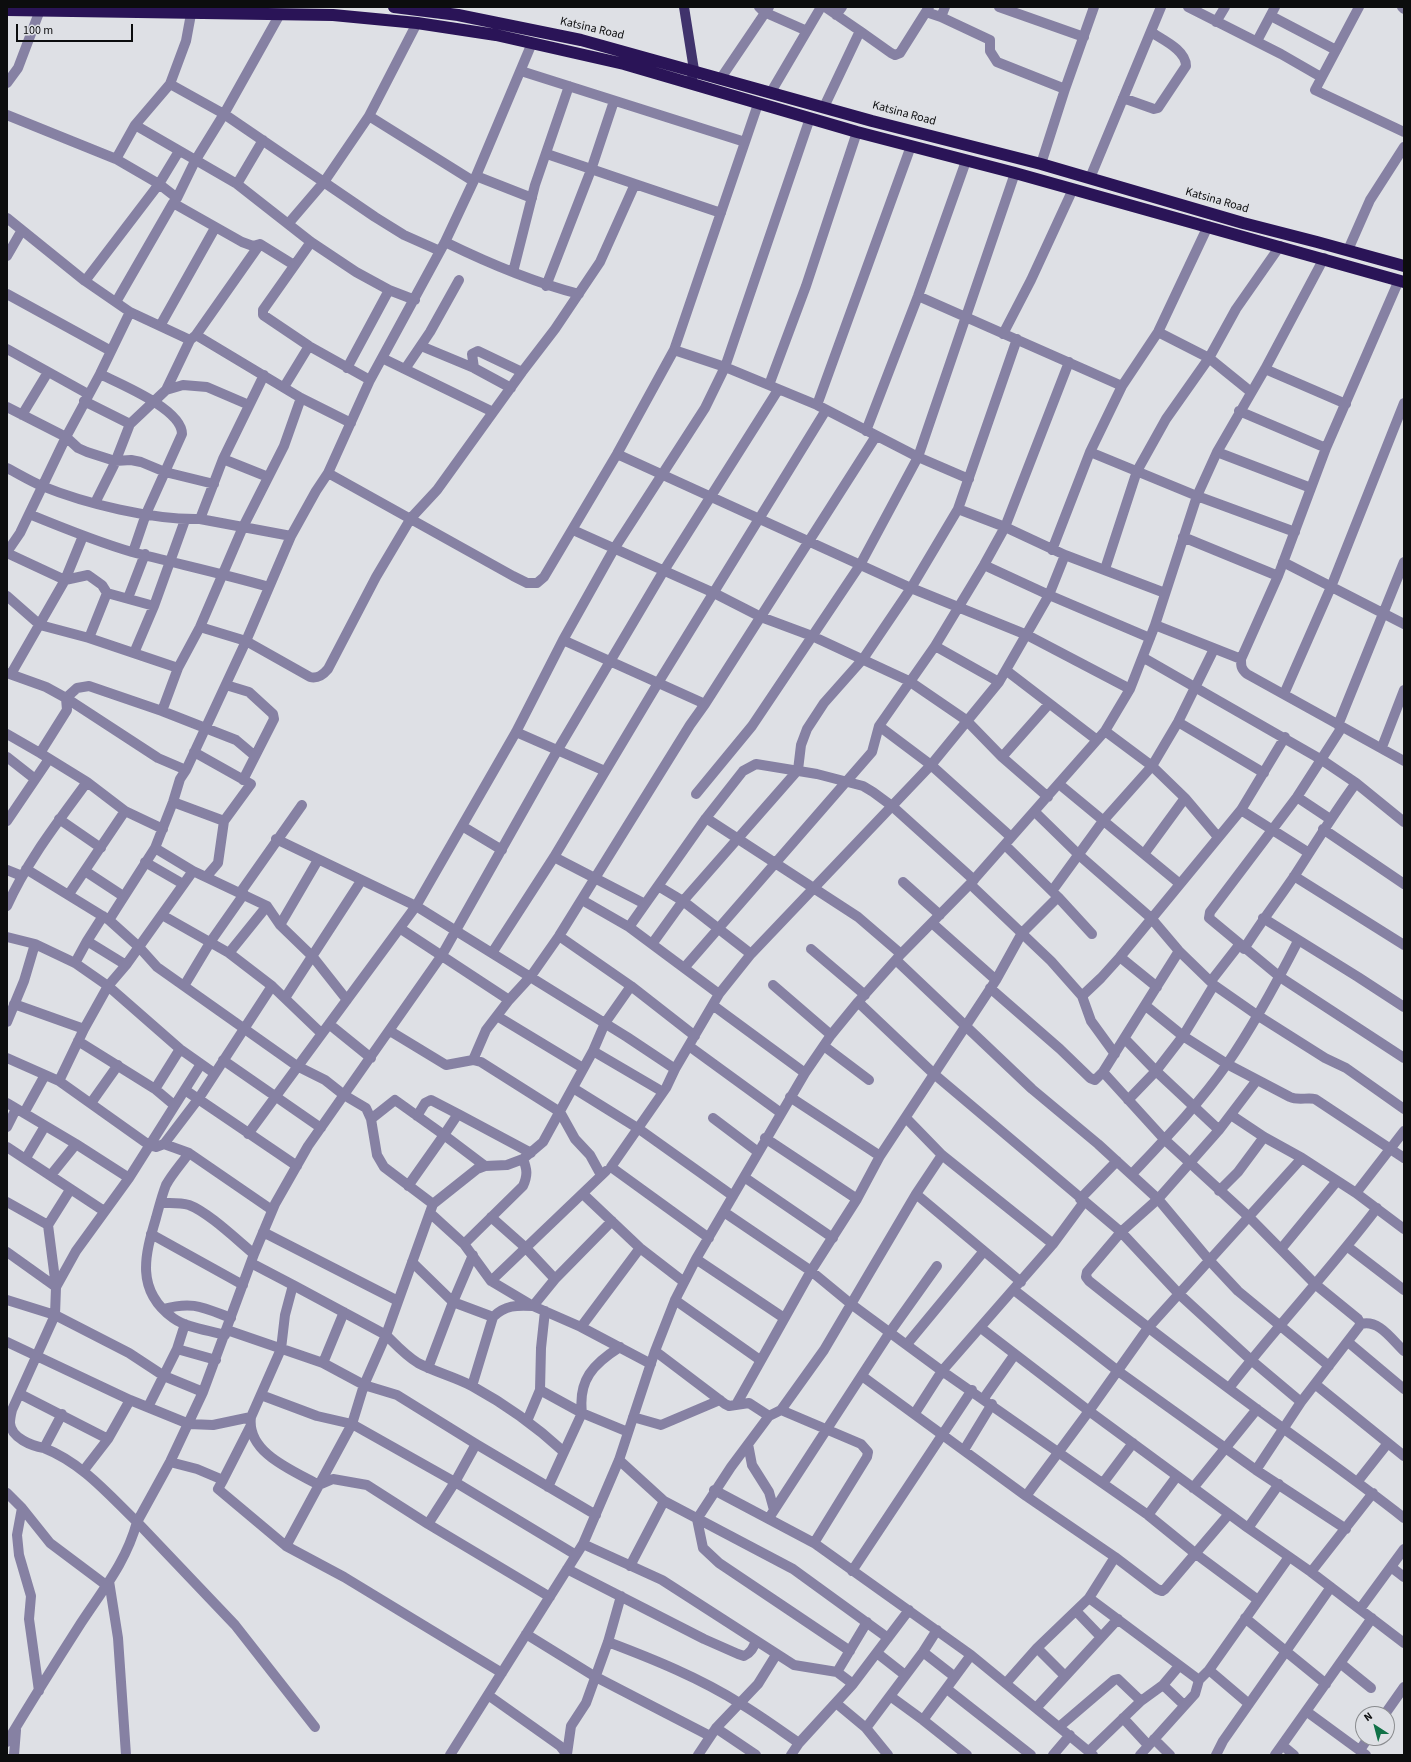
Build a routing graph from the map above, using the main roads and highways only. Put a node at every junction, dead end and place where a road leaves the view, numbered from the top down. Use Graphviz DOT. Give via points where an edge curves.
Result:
graph roads {
  1 [pos="394,7"];
  2 [pos="684,7"];
  3 [pos="7,10"];
  4 [pos="694,70"];
  5 [pos="691,84"];
  6 [pos="1317,242"];
  7 [pos="1318,257"];
  8 [pos="1404,266"];
  9 [pos="1401,281"];
  1 -- 4 [label="highway, Katsina Road" via="458,15 581,40"];
  2 -- 4 [label="main road"];
  3 -- 5 [label="highway" via="280,14 417,23 532,43 624,64"];
  4 -- 5 [label="main road"];
  4 -- 6 [label="highway, Katsina Road"];
  5 -- 7 [label="highway"];
  6 -- 7 [label="highway"];
  6 -- 8 [label="highway, Katsina Road"];
  7 -- 9 [label="highway"];
}
